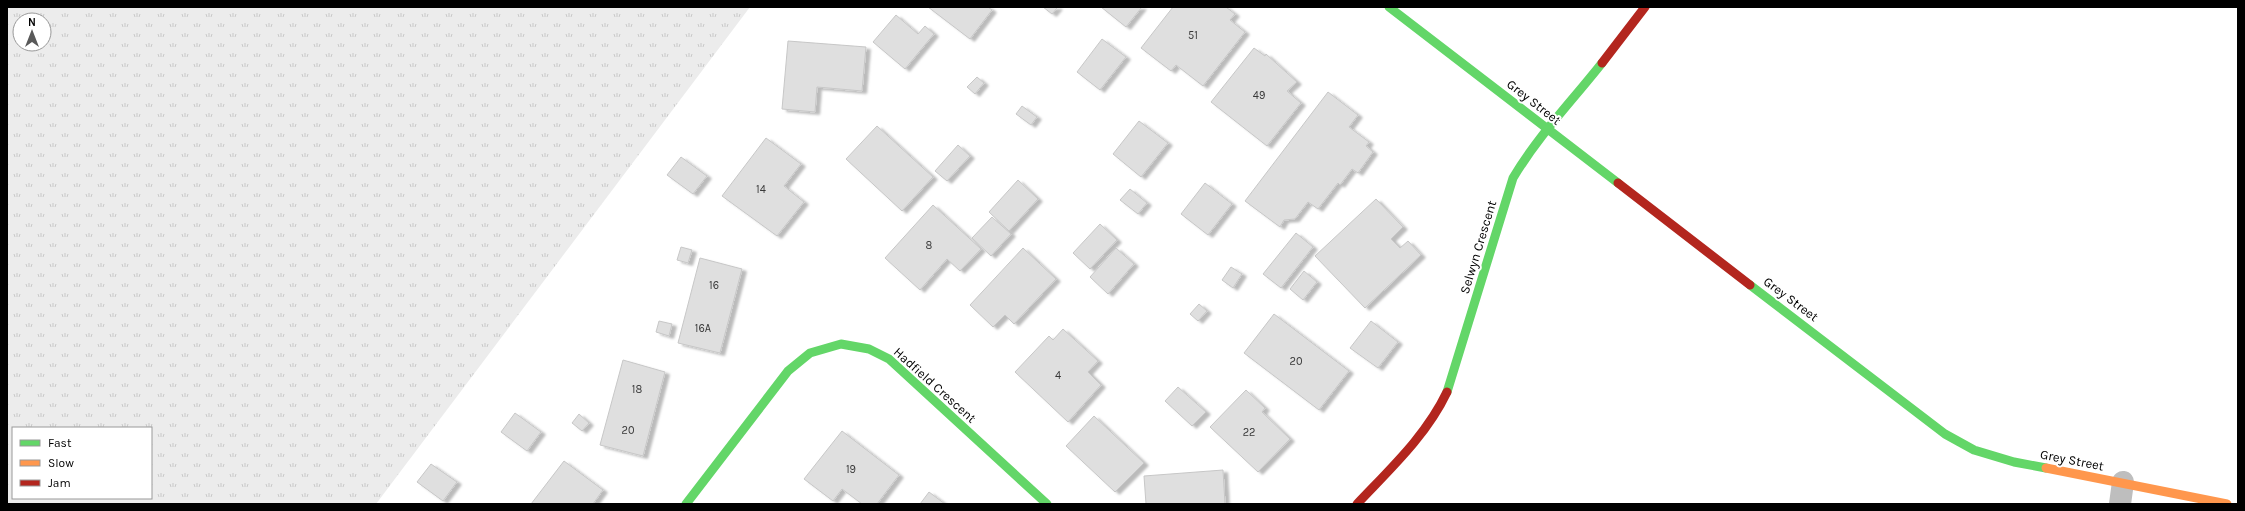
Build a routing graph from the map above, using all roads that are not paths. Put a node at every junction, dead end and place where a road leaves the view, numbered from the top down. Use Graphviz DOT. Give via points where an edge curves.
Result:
graph roads {
  1 [pos="1389,7"];
  2 [pos="1645,7"];
  3 [pos="1548,129"];
  4 [pos="2123,482"];
  5 [pos="686,504"];
  6 [pos="1047,504"];
  7 [pos="1357,504"];
  8 [pos="2120,504"];
  9 [pos="2227,504"];
  1 -- 3 [label="street, Grey Street"];
  2 -- 3 [label="street, Selwyn Crescent" via="1572,103"];
  3 -- 4 [label="street, Grey Street" via="1945,434 1974,450 2014,462"];
  3 -- 7 [label="street, Selwyn Crescent" via="1530,150 1513,178 1451,382 1436,415 1414,444"];
  4 -- 8 [label="street"];
  4 -- 9 [label="street, Grey Street"];
  5 -- 6 [label="street, Hadfield Crescent" via="788,371 810,353 841,344 868,349 889,360"];
}
